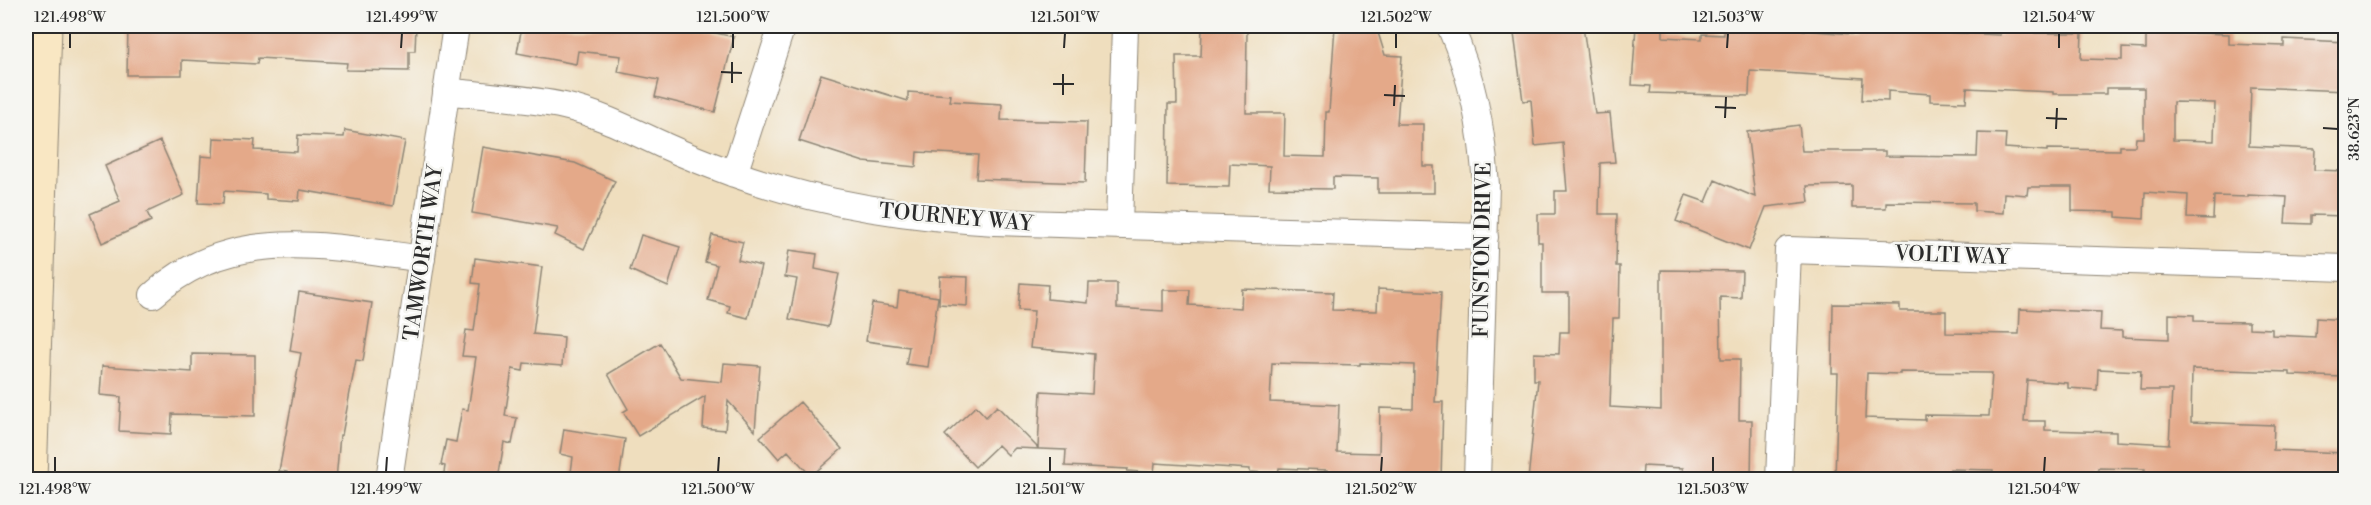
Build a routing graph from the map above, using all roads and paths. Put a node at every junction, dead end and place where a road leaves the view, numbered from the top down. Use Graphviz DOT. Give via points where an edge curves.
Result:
graph roads {
  1 [pos="45,26"];
  2 [pos="456,26"];
  3 [pos="782,26"];
  4 [pos="1125,26"];
  5 [pos="1450,26"];
  6 [pos="447,91"];
  7 [pos="734,174"];
  8 [pos="1119,226"];
  9 [pos="1485,237"];
  10 [pos="422,260"];
  11 [pos="2346,268"];
  12 [pos="153,295"];
  13 [pos="30,480"];
  14 [pos="389,480"];
  15 [pos="1477,480"];
  16 [pos="1779,480"];
  1 -- 13 [label="main road"];
  2 -- 6 [label="street, TAMWORTH WAY"];
  3 -- 7 [label="street"];
  4 -- 8 [label="street"];
  5 -- 9 [label="street, FUNSTON DRIVE" via="1463,56 1483,141"];
  6 -- 7 [label="street, TOURNEY WAY" via="563,106 604,117"];
  6 -- 10 [label="street, TAMWORTH WAY"];
  7 -- 8 [label="street, TOURNEY WAY" via="868,210 927,218"];
  8 -- 9 [label="street, TOURNEY WAY"];
  9 -- 15 [label="street, FUNSTON DRIVE"];
  10 -- 12 [label="street" via="315,244 272,245 201,263 183,271"];
  10 -- 14 [label="street, TAMWORTH WAY"];
  11 -- 16 [label="street, VOLTI WAY" via="1788,250"];
}
